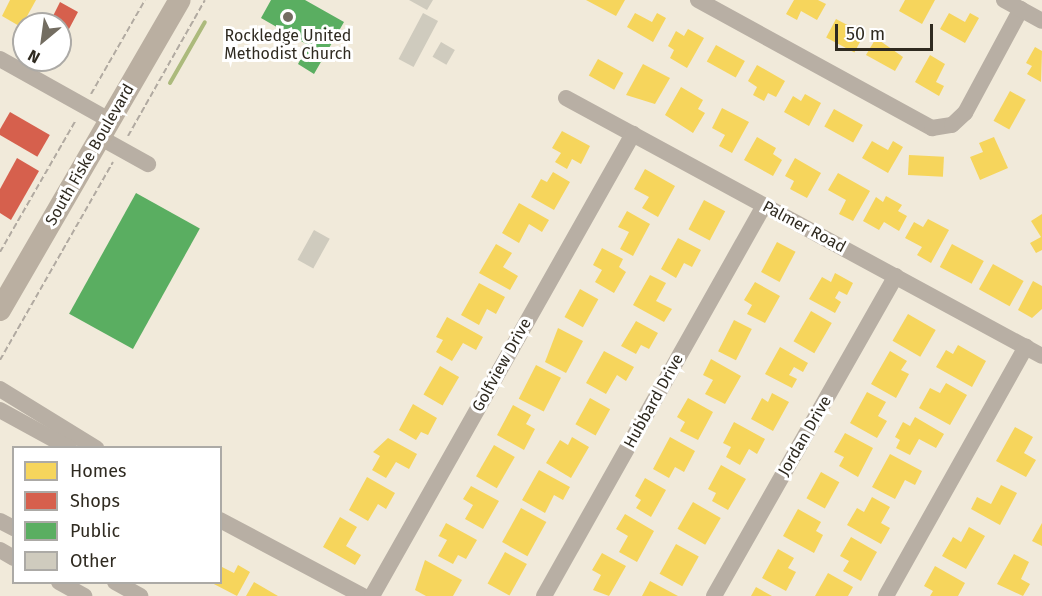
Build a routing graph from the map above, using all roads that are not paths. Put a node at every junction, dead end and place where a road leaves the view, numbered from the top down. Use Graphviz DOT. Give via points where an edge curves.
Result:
graph roads {
  1 [pos="180,0"];
  2 [pos="698,0"];
  3 [pos="1004,0"];
  4 [pos="1021,9"];
  5 [pos="1042,21"];
  6 [pos="0,60"];
  7 [pos="566,98"];
  8 [pos="633,135"];
  9 [pos="111,136"];
  10 [pos="148,164"];
  11 [pos="764,206"];
  12 [pos="896,276"];
  13 [pos="8,281"];
  14 [pos="0,310"];
  15 [pos="1026,347"];
  16 [pos="1042,356"];
  17 [pos="0,389"];
  18 [pos="0,410"];
  19 [pos="67,446"];
  20 [pos="94,446"];
  21 [pos="222,521"];
  22 [pos="63,584"];
  23 [pos="119,584"];
  24 [pos="84,596"];
  25 [pos="140,596"];
  26 [pos="363,596"];
  27 [pos="372,596"];
  28 [pos="544,596"];
  29 [pos="714,596"];
  30 [pos="886,596"];
  1 -- 9 [label="main road, South Fiske Boulevard"];
  2 -- 4 [label="street" via="932,128 952,125 965,113"];
  3 -- 4 [label="street"];
  4 -- 5 [label="street"];
  6 -- 9 [label="street" via="84,105"];
  7 -- 8 [label="street, Palmer Road"];
  8 -- 11 [label="street, Palmer Road"];
  8 -- 27 [label="street, Golfview Drive"];
  9 -- 10 [label="street"];
  9 -- 13 [label="main road, South Fiske Boulevard"];
  11 -- 12 [label="street, Palmer Road"];
  11 -- 28 [label="street, Hubbard Drive"];
  12 -- 15 [label="street, Palmer Road"];
  12 -- 29 [label="street, Jordan Drive"];
  13 -- 14 [label="main road, South Fiske Boulevard"];
  15 -- 16 [label="street, Palmer Road"];
  15 -- 30 [label="street"];
  17 -- 20 [label="street"];
  18 -- 19 [label="street"];
  21 -- 26 [label="street"];
  22 -- 24 [label="street"];
  23 -- 25 [label="street"];
}
